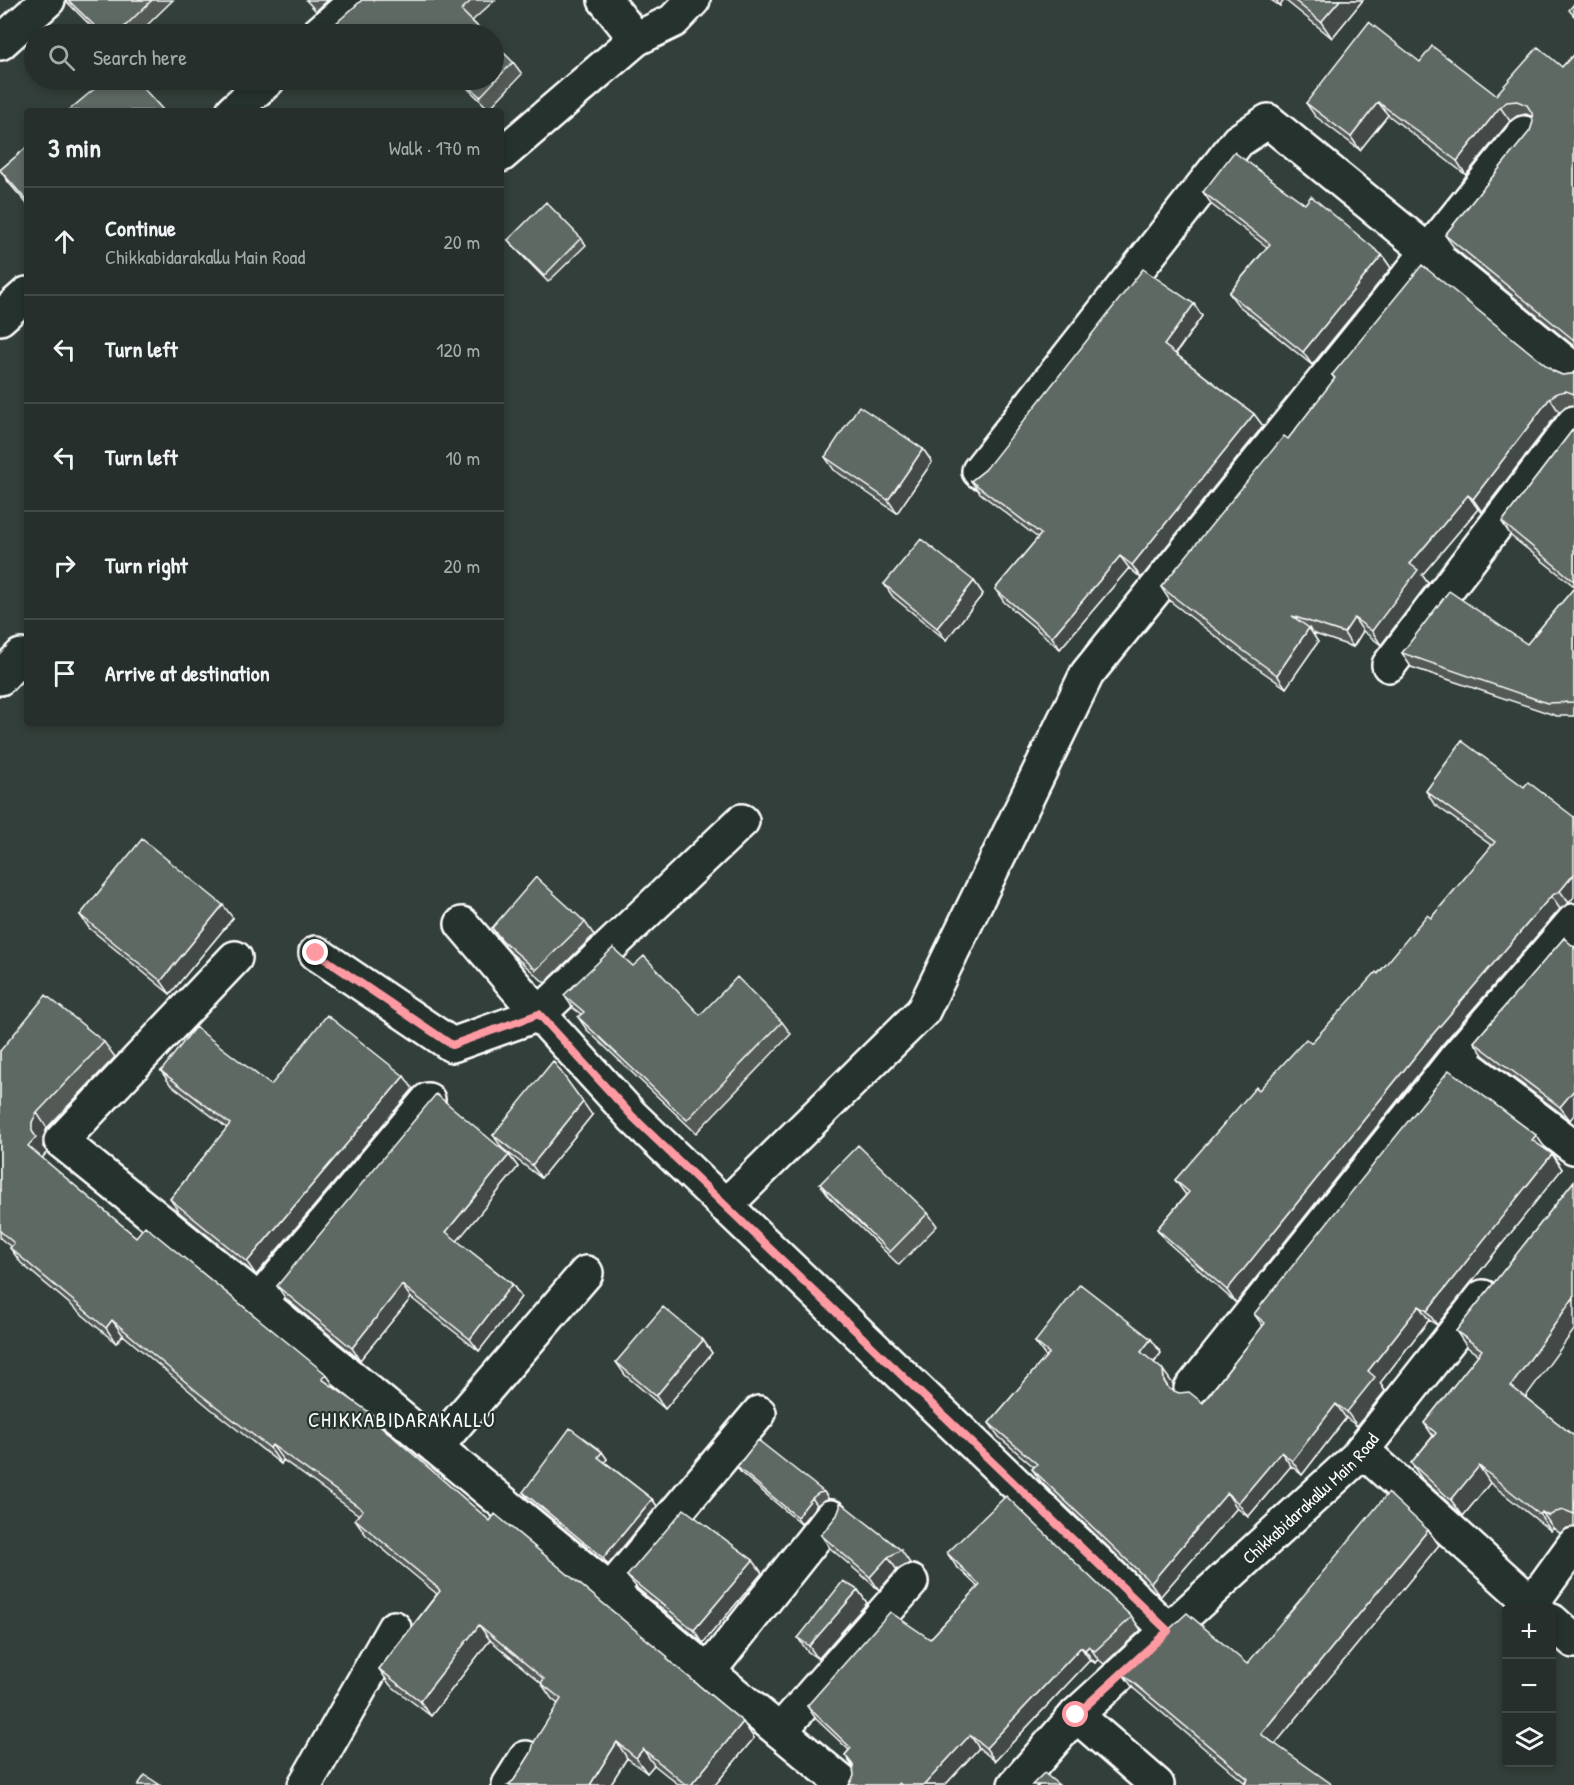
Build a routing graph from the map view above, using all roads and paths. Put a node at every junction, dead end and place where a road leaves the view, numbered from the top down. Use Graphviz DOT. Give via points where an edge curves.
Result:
graph roads {
  1 [pos="48,0"];
  2 [pos="357,0"];
  3 [pos="605,0"];
  4 [pos="693,0"];
  5 [pos="329,24"];
  6 [pos="636,39"];
  7 [pos="0,43"];
  8 [pos="257,90"];
  9 [pos="236,108"];
  10 [pos="1524,133"];
  11 [pos="504,152"];
  12 [pos="1427,250"];
  13 [pos="24,297"];
  14 [pos="0,318"];
  15 [pos="1574,370"];
  16 [pos="1574,423"];
  17 [pos="979,471"];
  18 [pos="1389,665"];
  19 [pos="742,821"];
  20 [pos="1574,921"];
  21 [pos="462,924"];
  22 [pos="316,953"];
  23 [pos="235,958"];
  24 [pos="539,1014"];
  25 [pos="1456,1058"];
  26 [pos="428,1100"];
  27 [pos="1574,1147"];
  28 [pos="725,1206"];
  29 [pos="586,1273"];
  30 [pos="1501,1275"];
  31 [pos="259,1301"];
  32 [pos="1191,1389"];
  33 [pos="759,1413"];
  34 [pos="436,1447"];
  35 [pos="1362,1450"];
  36 [pos="831,1517"];
  37 [pos="1574,1545"];
  38 [pos="911,1581"];
  39 [pos="610,1591"];
  40 [pos="1534,1605"];
  41 [pos="1544,1605"];
  42 [pos="1556,1625"];
  43 [pos="394,1628"];
  44 [pos="1168,1631"];
  45 [pos="1574,1641"];
  46 [pos="708,1672"];
  47 [pos="1076,1715"];
  48 [pos="780,1731"];
  49 [pos="526,1758"];
  50 [pos="305,1785"];
  51 [pos="509,1785"];
  52 [pos="845,1785"];
  53 [pos="1015,1785"];
  54 [pos="1156,1785"];
  1 -- 7 [label="street"];
  2 -- 5 [label="street"];
  3 -- 6 [label="street"];
  4 -- 6 [label="street" via="672,21"];
  6 -- 11 [label="street"];
  8 -- 9 [label="street"];
  10 -- 12 [label="street"];
  12 -- 15 [label="street"];
  12 -- 17 [label="street" via="1268,121 1238,141"];
  12 -- 28 [label="street" via="1087,674 923,1011"];
  13 -- 14 [label="street"];
  16 -- 18 [label="street"];
  19 -- 24 [label="street"];
  20 -- 25 [label="street"];
  21 -- 24 [label="street"];
  22 -- 24 [label="street" via="452,1045"];
  23 -- 31 [label="street" via="61,1140"];
  24 -- 28 [label="street" via="633,1117"];
  25 -- 27 [label="street"];
  25 -- 32 [label="street"];
  26 -- 31 [label="street"];
  28 -- 44 [label="street"];
  29 -- 34 [label="street"];
  30 -- 35 [label="street, Chikkabidarakallu Main Road"];
  31 -- 34 [label="street"];
  33 -- 39 [label="street"];
  34 -- 39 [label="street"];
  35 -- 40 [label="street"];
  35 -- 44 [label="street, Chikkabidarakallu Main Road"];
  36 -- 46 [label="street"];
  37 -- 41 [label="street"];
  38 -- 48 [label="street"];
  39 -- 46 [label="street"];
  42 -- 45 [label="street"];
  43 -- 50 [label="street"];
  44 -- 47 [label="street, Chikkabidarakallu Main Road"];
  46 -- 48 [label="street"];
  47 -- 53 [label="street, Chikkabidarakallu Main Road"];
  47 -- 54 [label="street"];
  48 -- 52 [label="street"];
  49 -- 51 [label="street"];
}
